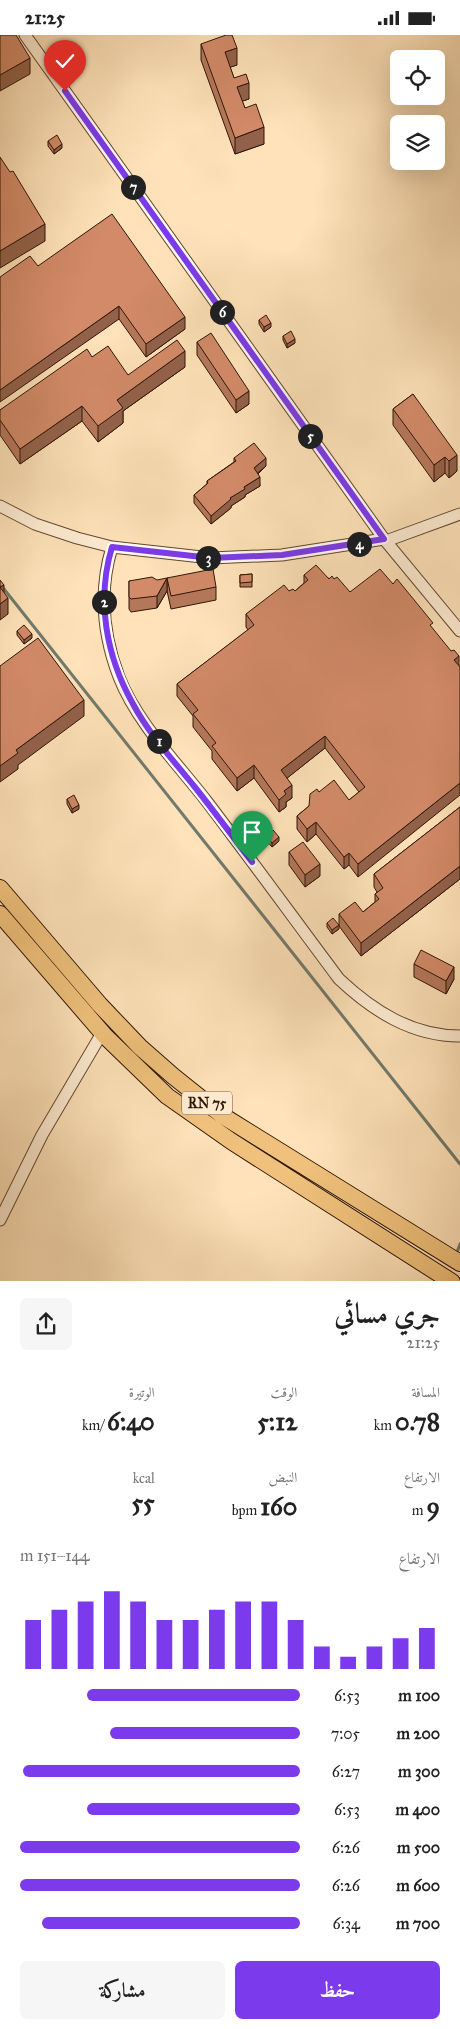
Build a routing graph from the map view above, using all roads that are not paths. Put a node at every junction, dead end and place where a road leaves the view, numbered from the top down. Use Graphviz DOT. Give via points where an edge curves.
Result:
graph roads {
  1 [pos="25,35"];
  2 [pos="0,506"];
  3 [pos="460,514"];
  4 [pos="385,540"];
  5 [pos="112,547"];
  6 [pos="460,631"];
  7 [pos="0,888"];
  8 [pos="0,913"];
  9 [pos="102,1033"];
  10 [pos="460,1036"];
  11 [pos="0,1220"];
  12 [pos="460,1263"];
  13 [pos="452,1281"];
  1 -- 4 [label="street"];
  2 -- 5 [label="street" via="35,524"];
  3 -- 4 [label="street"];
  4 -- 5 [label="street" via="282,555 211,558"];
  4 -- 6 [label="street"];
  5 -- 10 [label="street" via="105,569 103,595 111,653 134,706 160,743 339,979 380,1013 409,1027 442,1036"];
  7 -- 12 [label="highway, RN 75" via="100,1005 173,1076 223,1116"];
  8 -- 9 [label="highway, RN 75"];
  9 -- 11 [label="street" via="42,1135"];
  9 -- 13 [label="highway, RN 75" via="167,1097"];
}
